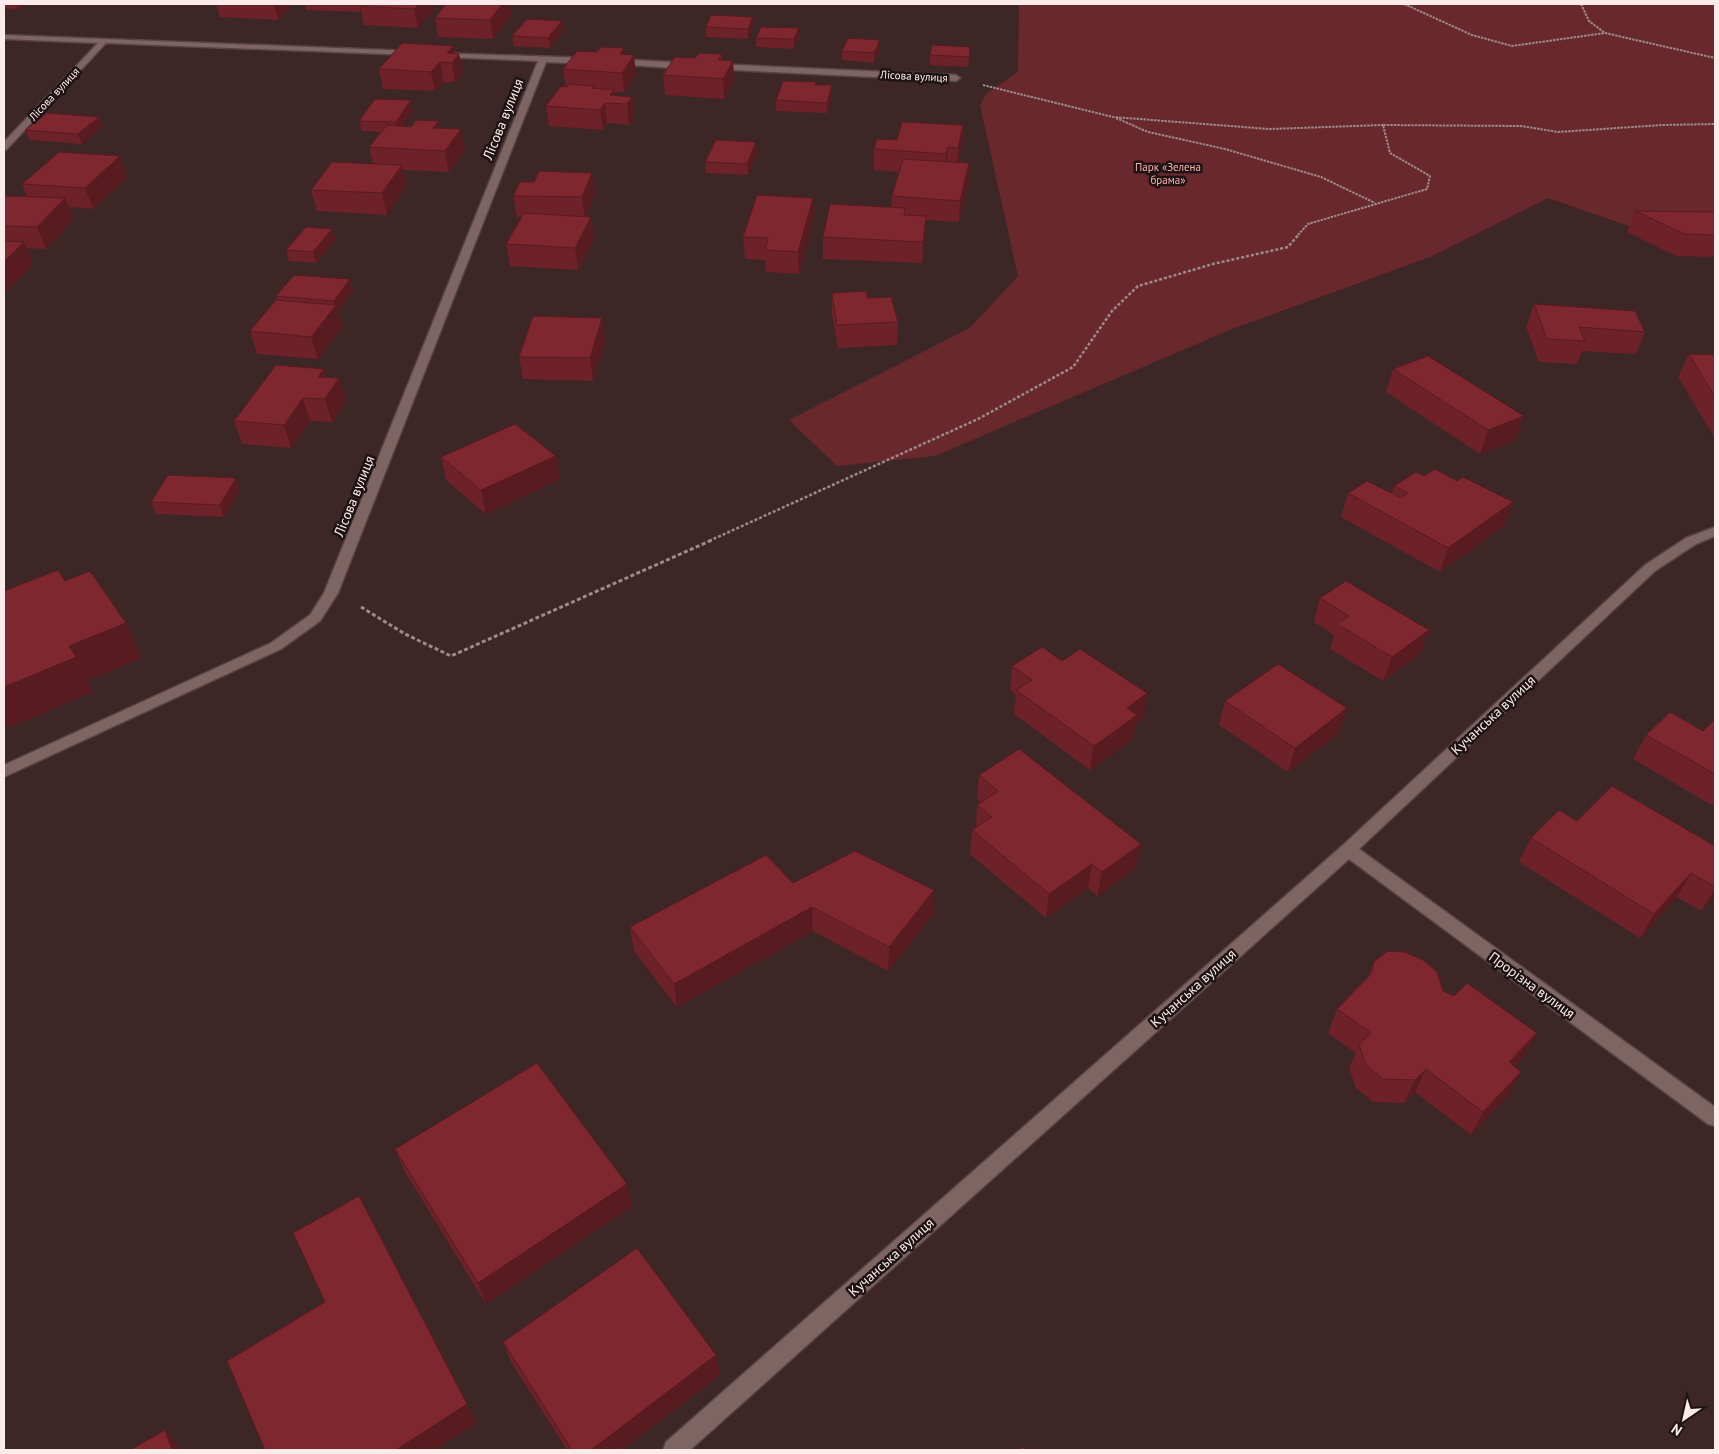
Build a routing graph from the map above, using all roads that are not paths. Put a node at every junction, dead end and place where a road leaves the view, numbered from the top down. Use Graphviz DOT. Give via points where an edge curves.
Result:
graph roads {
  1 [pos="4,37"];
  2 [pos="105,40"];
  3 [pos="424,54"];
  4 [pos="434,54"];
  5 [pos="543,59"];
  6 [pos="700,66"];
  7 [pos="710,67"];
  8 [pos="956,78"];
  9 [pos="4,147"];
  10 [pos="1715,531"];
  11 [pos="4,771"];
  12 [pos="1348,850"];
  13 [pos="1715,1118"];
  14 [pos="674,1450"];
  1 -- 2 [label="street"];
  2 -- 3 [label="street"];
  2 -- 9 [label="street, Лісова вулиця"];
  4 -- 5 [label="street, Лісова вулиця"];
  5 -- 6 [label="street, Лісова вулиця"];
  5 -- 11 [label="street, Лісова вулиця" via="332,593 315,618 276,646"];
  7 -- 8 [label="street, Лісова вулиця"];
  10 -- 12 [label="street, Кучанська вулиця" via="1691,541 1650,568"];
  12 -- 13 [label="street, Прорізна вулиця"];
  12 -- 14 [label="street, Кучанська вулиця"];
}
